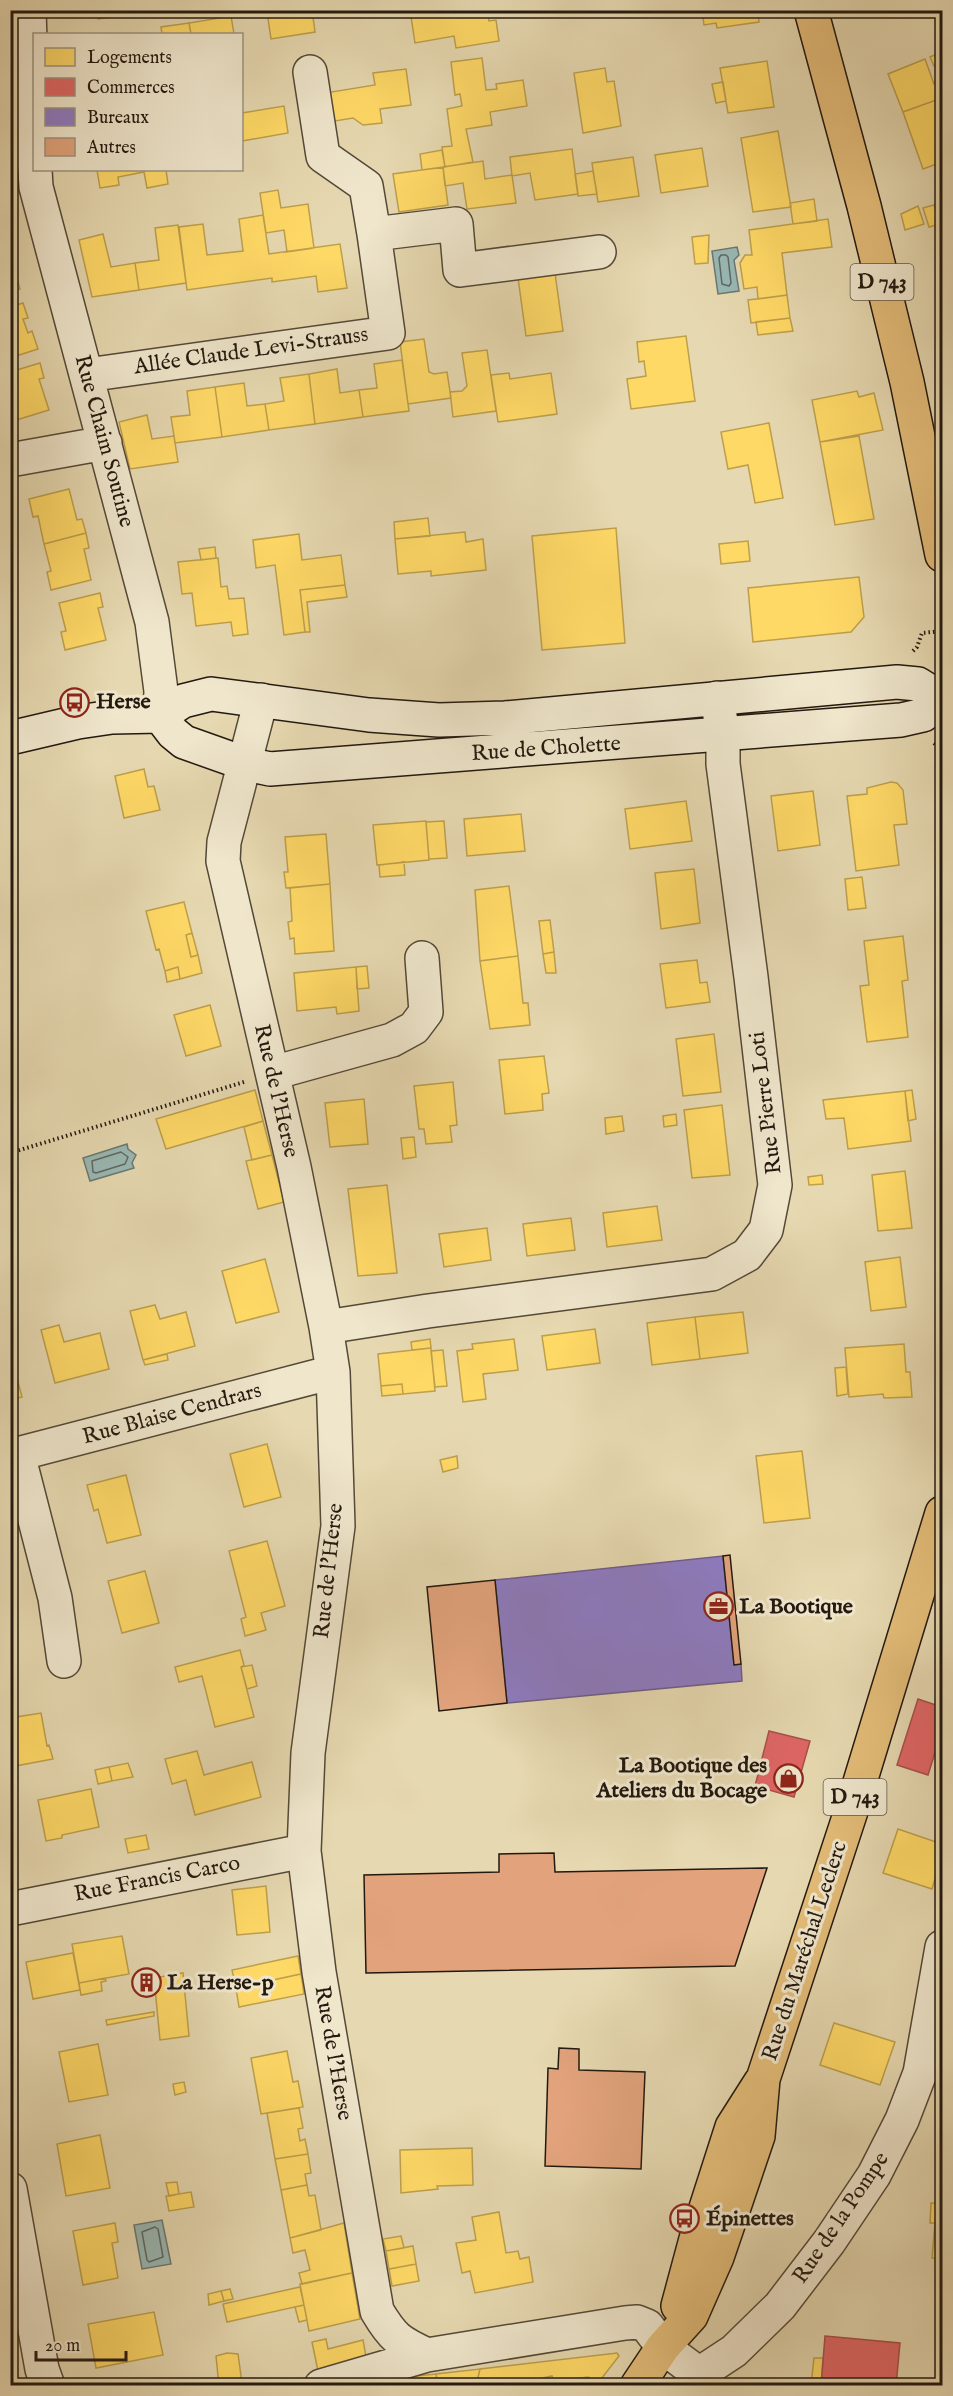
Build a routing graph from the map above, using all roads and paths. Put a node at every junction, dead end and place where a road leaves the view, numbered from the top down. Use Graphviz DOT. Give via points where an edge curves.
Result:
graph roads {
  1 [pos="29,10"];
  2 [pos="811,10"];
  3 [pos="310,72"];
  4 [pos="33,134"];
  5 [pos="35,171"];
  6 [pos="374,234"];
  7 [pos="599,252"];
  8 [pos="87,375"];
  9 [pos="105,444"];
  10 [pos="10,460"];
  11 [pos="942,555"];
  12 [pos="717,698"];
  13 [pos="261,700"];
  14 [pos="942,700"];
  15 [pos="160,716"];
  16 [pos="723,734"];
  17 [pos="10,738"];
  18 [pos="246,764"];
  19 [pos="422,958"];
  20 [pos="273,1073"];
  21 [pos="10,1153"];
  22 [pos="327,1327"];
  23 [pos="333,1372"];
  24 [pos="14,1455"];
  25 [pos="942,1513"];
  26 [pos="934,1573"];
  27 [pos="64,1661"];
  28 [pos="304,1851"];
  29 [pos="10,1909"];
  30 [pos="942,1947"];
  31 [pos="10,2189"];
  32 [pos="663,2347"];
  33 [pos="426,2355"];
  34 [pos="705,2380"];
  35 [pos="48,2385"];
  36 [pos="321,2385"];
  37 [pos="637,2385"];
  1 -- 4 [label="street"];
  2 -- 11 [label="main road, D 743" via="907,382"];
  3 -- 6 [label="street, Allée Claude Levi-Strauss" via="322,156 366,186"];
  5 -- 8 [label="street, Rue Chaim Soutine" via="36,187"];
  6 -- 7 [label="street" via="456,224 460,270"];
  6 -- 8 [label="street, Allée Claude Levi-Strauss" via="388,333"];
  8 -- 9 [label="street, Rue Chaim Soutine"];
  9 -- 10 [label="street"];
  9 -- 15 [label="street, Rue Chaim Soutine" via="152,622 161,691"];
  12 -- 13 [label="street, Rue de Cholette" via="505,718 439,720 369,716"];
  12 -- 14 [label="street, Rue de Cholette" via="897,682 918,684"];
  12 -- 16 [label="street, Rue Pierre Loti"];
  13 -- 15 [label="street, Rue de Cholette" via="211,694 183,701"];
  13 -- 18 [label="street, Rue de l'Herse"];
  14 -- 16 [label="street, Rue de Cholette" via="923,715 901,720"];
  15 -- 17 [label="street" via="112,717"];
  15 -- 18 [label="street, Rue de Cholette" via="184,742"];
  16 -- 18 [label="street, Rue de Cholette" via="293,769 270,770"];
  16 -- 22 [label="street, Rue Pierre Loti" via="723,764 775,1185 766,1230 747,1256 712,1274"];
  18 -- 20 [label="street, Rue de l'Herse" via="224,842 223,861"];
  19 -- 20 [label="street" via="426,1012 414,1028 392,1040"];
  20 -- 21 [label="path"];
  20 -- 22 [label="street, Rue de l'Herse"];
  22 -- 23 [label="street, Rue de l'Herse"];
  23 -- 24 [label="street, Rue Blaise Cendrars"];
  23 -- 28 [label="street, Rue de l'Herse" via="338,1526 308,1753"];
  24 -- 27 [label="street" via="56,1598"];
  25 -- 26 [label="main road, Rue du Maréchal Leclerc / D 743"];
  26 -- 32 [label="main road, Rue du Maréchal Leclerc / D 743" via="763,2079 758,2136 717,2257 691,2316"];
  28 -- 29 [label="street, Rue Francis Carco"];
  28 -- 33 [label="street, Rue de l'Herse" via="319,1972 377,2311 401,2343"];
  30 -- 34 [label="street, Rue de la Pompe" via="920,2073 874,2175 780,2306"];
  31 -- 35 [label="street"];
  32 -- 33 [label="street" via="647,2326 638,2322"];
  32 -- 34 [label="street, Rue de la Pompe"];
  32 -- 37 [label="main road, Rue du Maréchal Leclerc / D 743"];
  33 -- 36 [label="street"];
}
